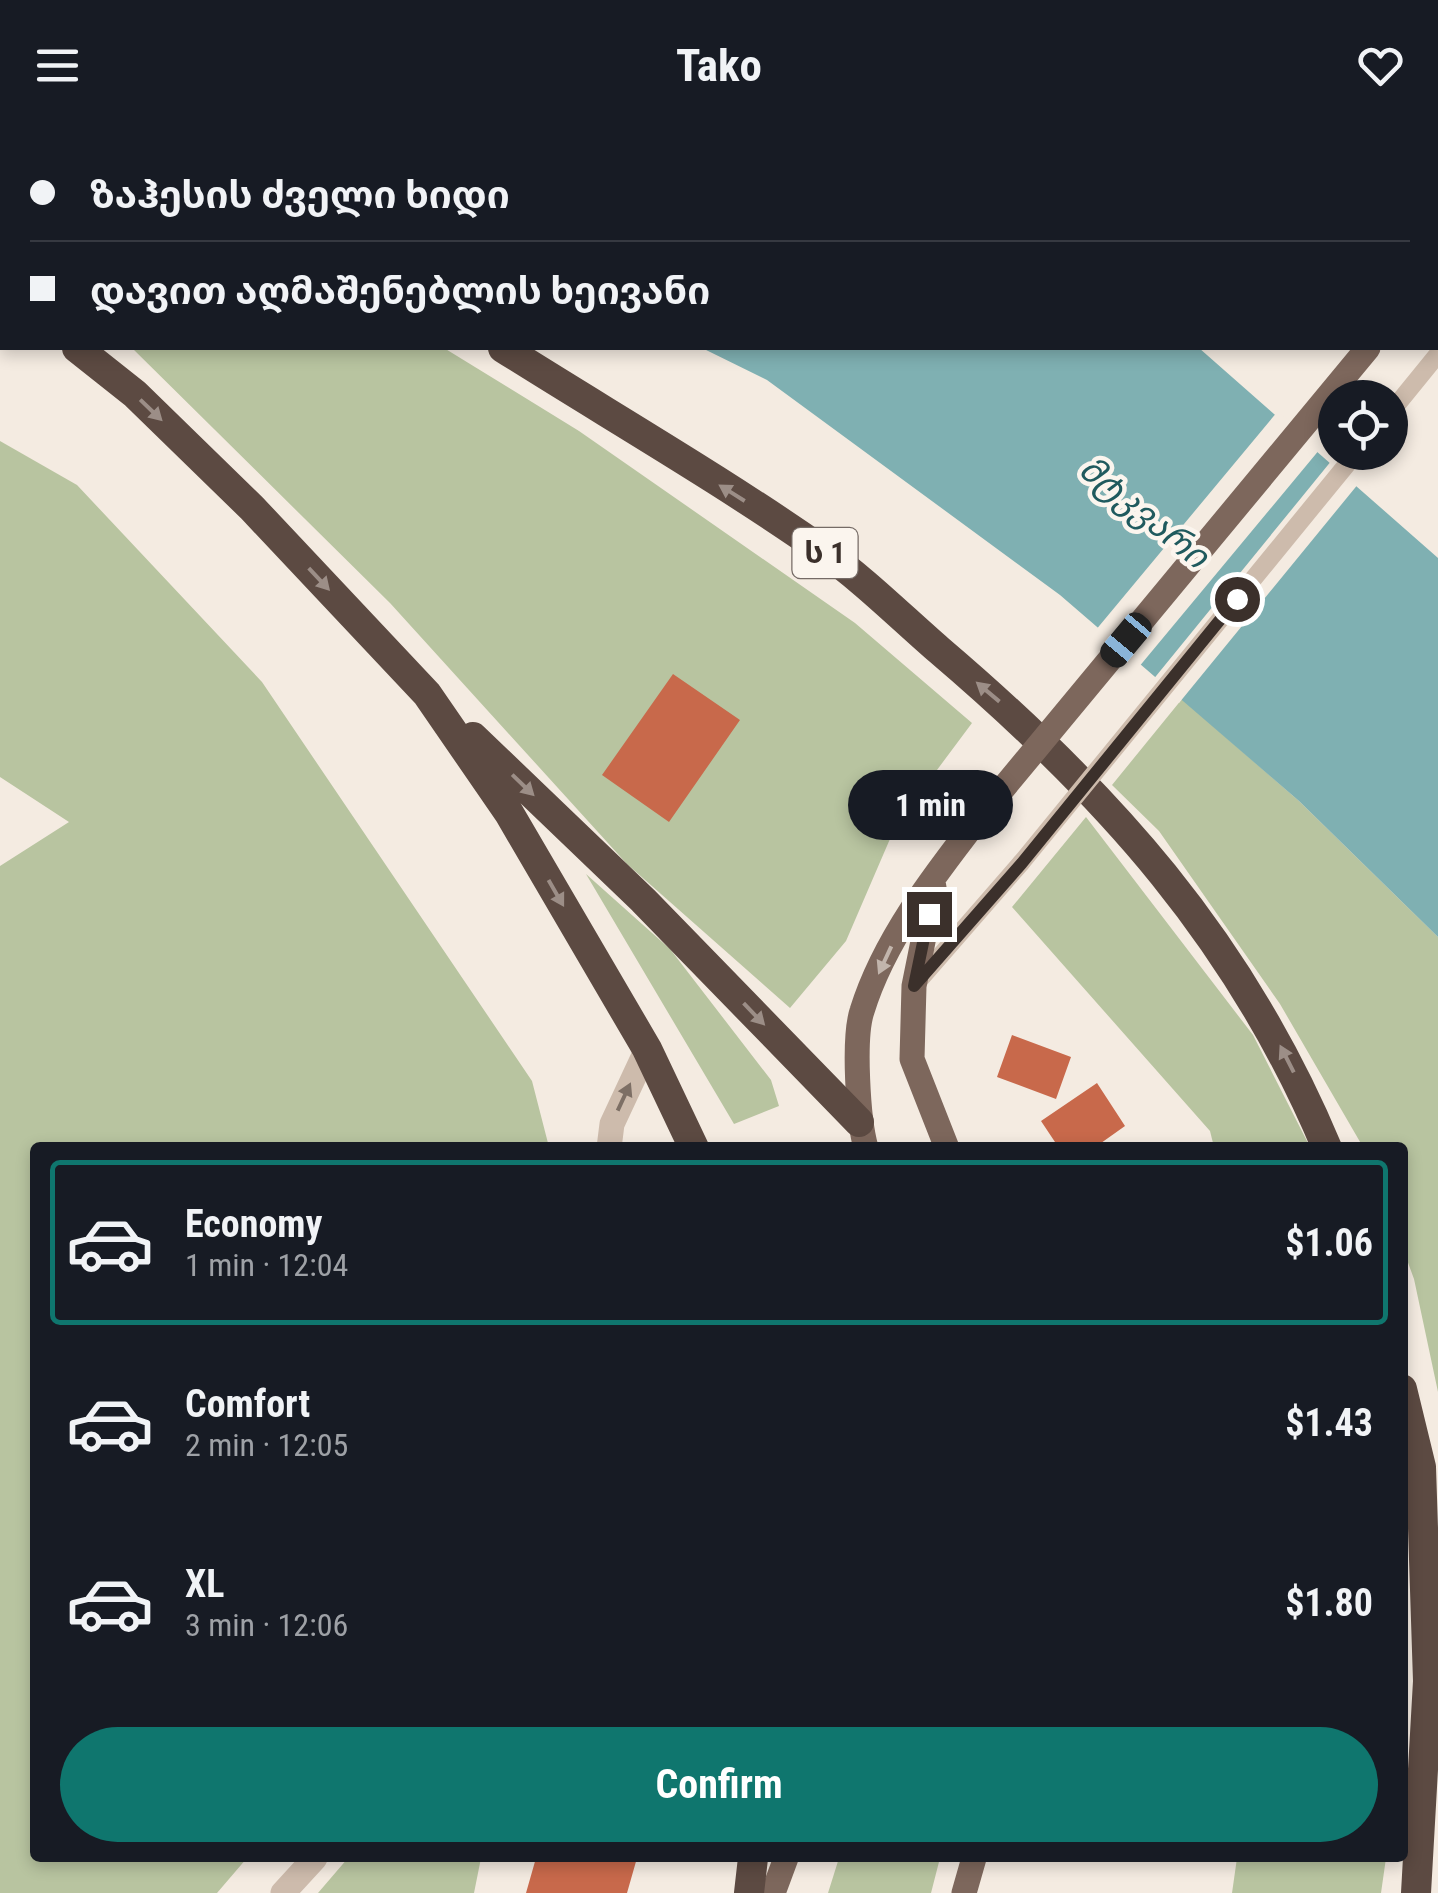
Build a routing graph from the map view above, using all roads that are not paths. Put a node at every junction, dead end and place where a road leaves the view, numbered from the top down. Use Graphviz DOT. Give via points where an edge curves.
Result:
graph roads {
  1 [pos="79,350"];
  2 [pos="505,350"];
  3 [pos="1366,350"];
  4 [pos="1438,354"];
  5 [pos="1408,391"];
  6 [pos="1342,470"];
  7 [pos="427,694"];
  8 [pos="936,878"];
  9 [pos="914,986"];
  10 [pos="647,1049"];
  11 [pos="862,1135"];
  12 [pos="610,1142"];
  13 [pos="691,1142"];
  14 [pos="945,1142"];
  15 [pos="1323,1142"];
  16 [pos="1408,1414"];
  17 [pos="311,1862"];
  18 [pos="752,1862"];
  19 [pos="785,1862"];
  20 [pos="973,1862"];
  21 [pos="283,1893"];
  22 [pos="748,1893"];
  23 [pos="773,1893"];
  24 [pos="964,1893"];
  25 [pos="1416,1893"];
  1 -- 7 [label="highway, one-way" via="252,508"];
  15 -- 2 [label="highway, ს 1, one-way" via="1275,1035 1214,940 1150,854 1030,728 825,552"];
  3 -- 8 [label="main road, bridge" via="981,814"];
  4 -- 5 [label="lane"];
  6 -- 9 [label="lane, bridge"];
  7 -- 10 [label="highway, one-way" via="509,813"];
  7 -- 11 [label="highway, one-way" via="643,900"];
  8 -- 9 [label="main road"];
  8 -- 11 [label="main road, one-way" via="904,922 860,1013"];
  9 -- 14 [label="main road" via="912,1059"];
  12 -- 10 [label="street, one-way" via="612,1124"];
  10 -- 13 [label="highway"];
  16 -- 25 [label="highway" via="1421,1467 1428,1662"];
  17 -- 21 [label="street"];
  18 -- 22 [label="highway"];
  19 -- 23 [label="main road"];
  20 -- 24 [label="main road"];
}
